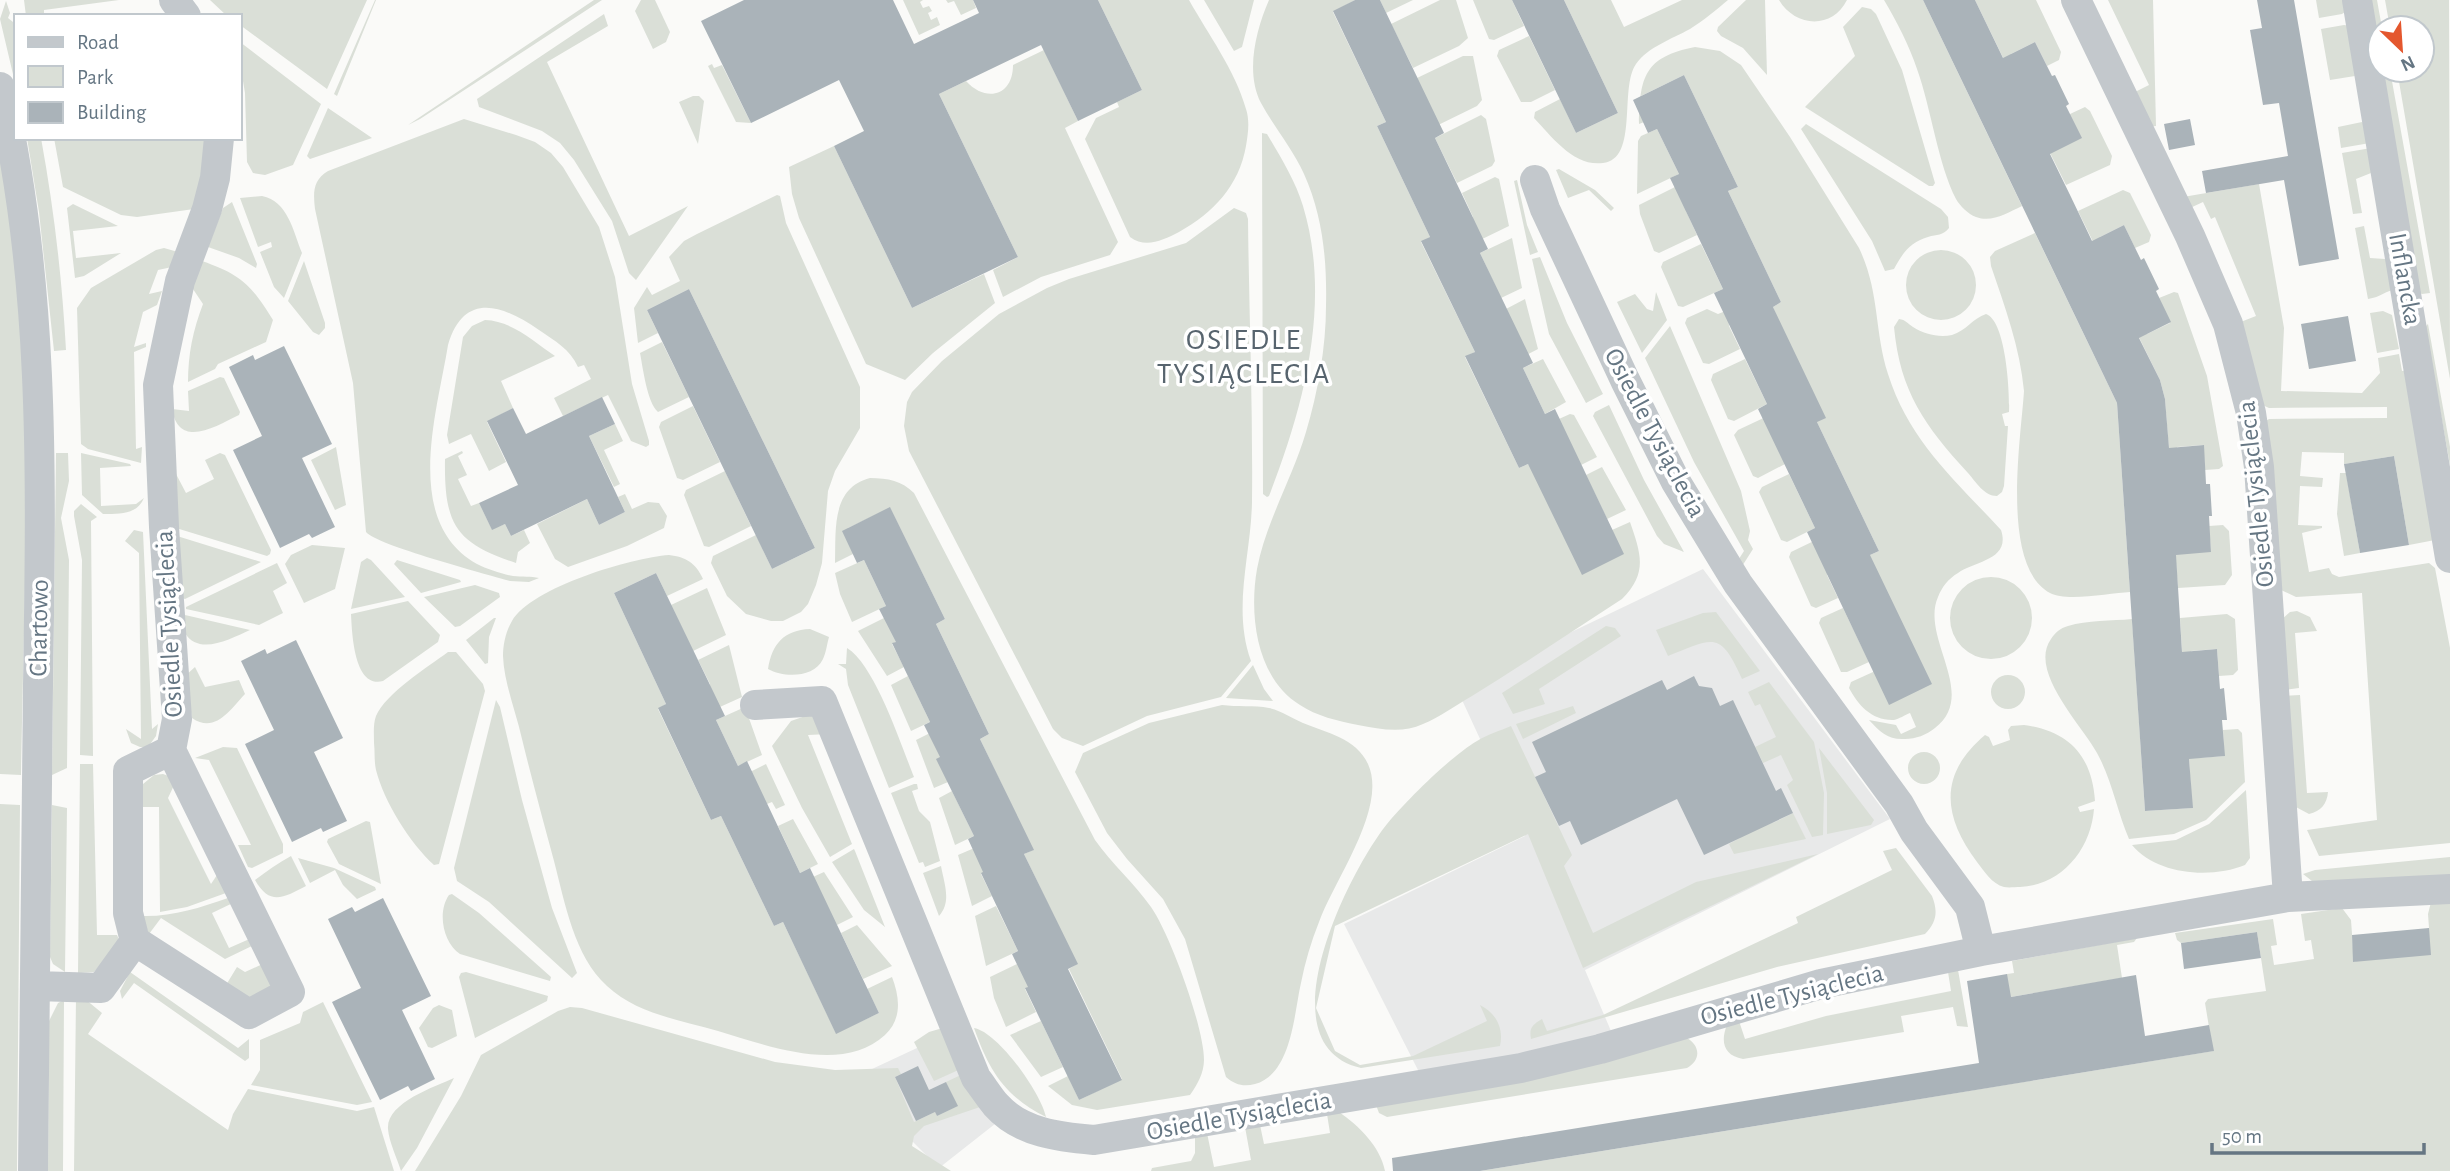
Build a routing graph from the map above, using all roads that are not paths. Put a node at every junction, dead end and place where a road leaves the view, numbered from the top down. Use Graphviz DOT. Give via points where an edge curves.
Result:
graph roads {
  1 [pos="2076,0"];
  2 [pos="2357,0"];
  3 [pos="0,88"];
  4 [pos="219,140"];
  5 [pos="1535,180"];
  6 [pos="2450,558"];
  7 [pos="755,705"];
  8 [pos="171,750"];
  9 [pos="2450,889"];
  10 [pos="2288,897"];
  11 [pos="135,941"];
  12 [pos="1981,951"];
  13 [pos="35,986"];
  14 [pos="33,1171"];
  1 -- 10 [label="street, Osiedle Tysiąclecia" via="2228,324 2251,413 2259,467"];
  2 -- 6 [label="street, Inflancka"];
  3 -- 13 [label="street, Chartowo" via="28,243 38,375"];
  4 -- 8 [label="street, Osiedle Tysiąclecia" via="215,178 180,281 158,385 177,719"];
  5 -- 12 [label="street, Osiedle Tysiąclecia" via="1676,482 1738,584 1970,907"];
  7 -- 12 [label="street, Osiedle Tysiąclecia" via="822,701 976,1078 998,1107 1027,1128 1058,1137 1094,1140 1521,1068 1821,984"];
  8 -- 11 [label="street" via="128,771 128,913"];
  8 -- 11 [label="street, Osiedle Tysiąclecia" via="290,992 248,1014"];
  9 -- 10 [label="street, Osiedle Tysiąclecia"];
  10 -- 12 [label="street, Osiedle Tysiąclecia"];
  11 -- 13 [label="street" via="101,988"];
  13 -- 14 [label="street, Chartowo"];
}
